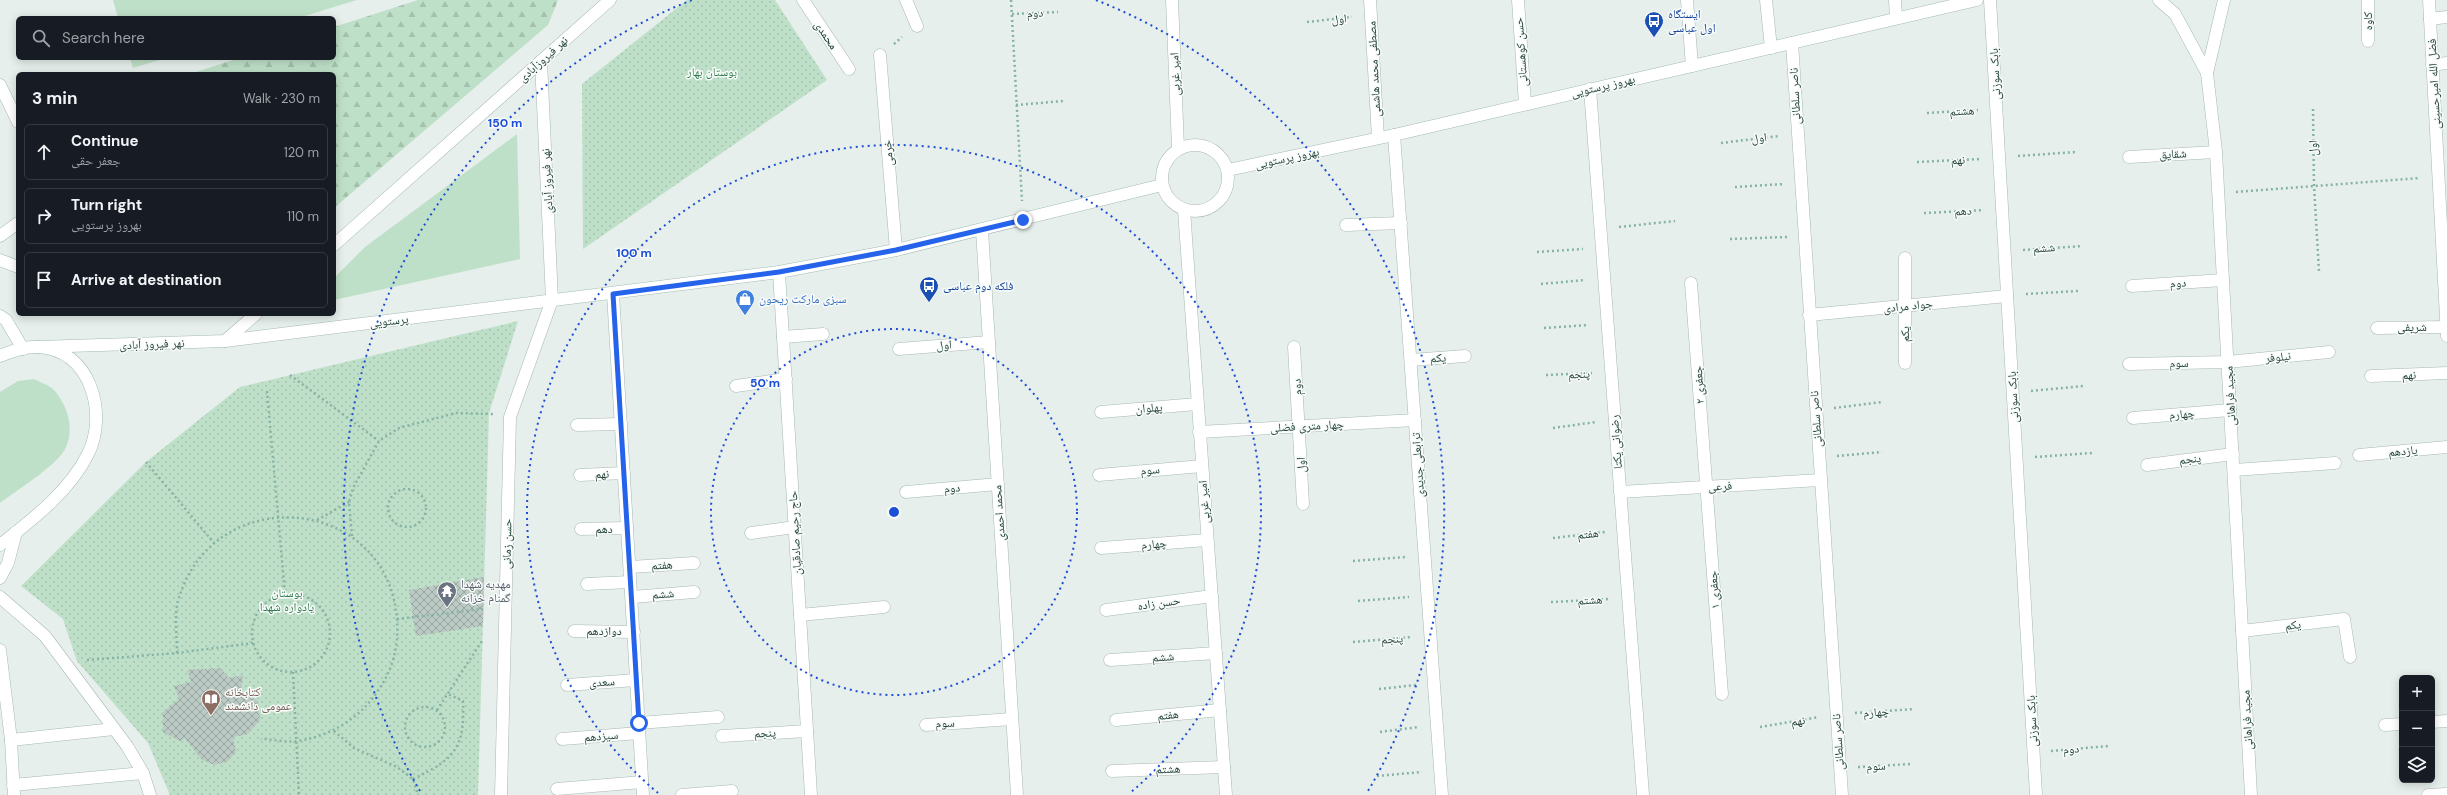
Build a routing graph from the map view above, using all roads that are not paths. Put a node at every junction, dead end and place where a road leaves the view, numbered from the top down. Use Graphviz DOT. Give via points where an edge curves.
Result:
graph roads {
  1 [pos="802,0"];
  2 [pos="906,0"];
  3 [pos="1172,0"];
  4 [pos="1370,0"];
  5 [pos="1518,0"];
  6 [pos="1687,0"];
  7 [pos="1766,0"];
  8 [pos="1895,0"];
  9 [pos="1977,0"];
  10 [pos="1990,0"];
  11 [pos="2159,0"];
  12 [pos="2224,0"];
  13 [pos="2368,0"];
  14 [pos="2429,0"];
  15 [pos="608,1"];
  16 [pos="2447,17"];
  17 [pos="1896,18"];
  18 [pos="2430,19"];
  19 [pos="917,26"];
  20 [pos="2368,41"];
  21 [pos="1792,43"];
  22 [pos="1771,48"];
  23 [pos="880,55"];
  24 [pos="541,61"];
  25 [pos="2447,63"];
  26 [pos="2432,65"];
  27 [pos="1692,66"];
  28 [pos="849,69"];
  29 [pos="2207,73"];
  30 [pos="0,84"];
  31 [pos="1590,89"];
  32 [pos="1525,104"];
  33 [pos="2441,114"];
  34 [pos="16,118"];
  35 [pos="1394,135"];
  36 [pos="1378,138"];
  37 [pos="1178,148"];
  38 [pos="2216,152"];
  39 [pos="2129,157"];
  40 [pos="1228,170"];
  41 [pos="2443,176"];
  42 [pos="1162,186"];
  43 [pos="1184,210"];
  44 [pos="2444,216"];
  45 [pos="1401,223"];
  46 [pos="16,224"];
  47 [pos="1346,225"];
  48 [pos="982,230"];
  49 [pos="0,236"];
  50 [pos="336,243"];
  51 [pos="896,250"];
  52 [pos="1905,258"];
  53 [pos="0,260"];
  54 [pos="16,266"];
  55 [pos="2445,270"];
  56 [pos="779,272"];
  57 [pos="2223,280"];
  58 [pos="1691,283"];
  59 [pos="2132,286"];
  60 [pos="613,294"];
  61 [pos="2007,296"];
  62 [pos="552,300"];
  63 [pos="1905,306"];
  64 [pos="1809,315"];
  65 [pos="0,316"];
  66 [pos="254,316"];
  67 [pos="2446,327"];
  68 [pos="2377,328"];
  69 [pos="824,334"];
  70 [pos="2447,336"];
  71 [pos="783,337"];
  72 [pos="225,341"];
  73 [pos="989,342"];
  74 [pos="38,347"];
  75 [pos="1294,347"];
  76 [pos="23,349"];
  77 [pos="900,349"];
  78 [pos="2329,352"];
  79 [pos="0,356"];
  80 [pos="1465,356"];
  81 [pos="1411,360"];
  82 [pos="2228,362"];
  83 [pos="1905,363"];
  84 [pos="2130,364"];
  85 [pos="2447,373"];
  86 [pos="2371,376"];
  87 [pos="786,379"];
  88 [pos="736,386"];
  89 [pos="1197,404"];
  90 [pos="2230,410"];
  91 [pos="1101,412"];
  92 [pos="2133,418"];
  93 [pos="1415,420"];
  94 [pos="621,424"];
  95 [pos="577,425"];
  96 [pos="1299,426"];
  97 [pos="1199,432"];
  98 [pos="2447,447"];
  99 [pos="2233,454"];
  100 [pos="2359,455"];
  101 [pos="2335,463"];
  102 [pos="2147,464"];
  103 [pos="1202,466"];
  104 [pos="2234,470"];
  105 [pos="624,473"];
  106 [pos="580,475"];
  107 [pos="1099,475"];
  108 [pos="1820,480"];
  109 [pos="998,484"];
  110 [pos="1706,487"];
  111 [pos="906,492"];
  112 [pos="1620,492"];
  113 [pos="1303,504"];
  114 [pos="795,527"];
  115 [pos="627,528"];
  116 [pos="581,529"];
  117 [pos="16,532"];
  118 [pos="751,533"];
  119 [pos="1207,540"];
  120 [pos="0,545"];
  121 [pos="1101,548"];
  122 [pos="694,563"];
  123 [pos="630,567"];
  124 [pos="0,578"];
  125 [pos="630,582"];
  126 [pos="587,584"];
  127 [pos="694,592"];
  128 [pos="1212,596"];
  129 [pos="0,597"];
  130 [pos="632,597"];
  131 [pos="884,607"];
  132 [pos="1106,610"];
  133 [pos="800,615"];
  134 [pos="574,631"];
  135 [pos="2242,631"];
  136 [pos="634,632"];
  137 [pos="0,650"];
  138 [pos="1216,653"];
  139 [pos="2350,657"];
  140 [pos="1110,660"];
  141 [pos="636,680"];
  142 [pos="567,685"];
  143 [pos="1722,694"];
  144 [pos="1220,710"];
  145 [pos="718,717"];
  146 [pos="1012,720"];
  147 [pos="1116,720"];
  148 [pos="2447,721"];
  149 [pos="2435,722"];
  150 [pos="926,724"];
  151 [pos="2399,724"];
  152 [pos="2385,725"];
  153 [pos="639,728"];
  154 [pos="114,729"];
  155 [pos="807,731"];
  156 [pos="722,736"];
  157 [pos="562,739"];
  158 [pos="11,740"];
  159 [pos="1224,767"];
  160 [pos="1112,771"];
  161 [pos="143,773"];
  162 [pos="642,782"];
  163 [pos="557,789"];
  164 [pos="14,790"];
  165 [pos="732,791"];
  166 [pos="2447,794"];
  167 [pos="150,795"];
  168 [pos="502,795"];
  169 [pos="643,795"];
  170 [pos="682,795"];
  171 [pos="809,795"];
  172 [pos="1017,795"];
  173 [pos="1226,795"];
  174 [pos="1442,795"];
  175 [pos="1643,795"];
  176 [pos="1842,795"];
  177 [pos="2036,795"];
  178 [pos="2251,795"];
  179 [pos="2428,795"];
  1 -- 28 [label="street, محمدی"];
  2 -- 19 [label="street"];
  3 -- 37 [label="street, امیر غربی"];
  4 -- 36 [label="street, مصطفی محمد هاشمی"];
  5 -- 32 [label="street, حسن کوهستانی"];
  6 -- 27 [label="street"];
  7 -- 22 [label="street"];
  8 -- 17 [label="street"];
  9 -- 17 [label="street, بهروز پرستویی"];
  10 -- 61 [label="street, بابک سوزنی"];
  11 -- 29 [label="street" via="2174,14"];
  12 -- 29 [label="street, مجید فراهانی"];
  13 -- 20 [label="street, کاوه"];
  14 -- 18 [label="street, فضل الله امیرحسینی"];
  15 -- 24 [label="street, نهر فیروزآبادی"];
  16 -- 18 [label="street"];
  17 -- 21 [label="street, بهروز پرستویی"];
  18 -- 26 [label="street, فضل الله امیرحسینی"];
  21 -- 22 [label="street, بهروز پرستویی"];
  21 -- 64 [label="street, ناصر سلطانی"];
  22 -- 27 [label="street, بهروز پرستویی"];
  23 -- 51 [label="street, خرمی"];
  24 -- 50 [label="street, نهر فیروزآبادی"];
  24 -- 62 [label="street, نهر فیروز آبادی"];
  25 -- 26 [label="street"];
  26 -- 33 [label="street, فضل الله امیرحسینی"];
  27 -- 31 [label="street, بهروز پرستویی"];
  29 -- 38 [label="street, مجید فراهانی"];
  30 -- 34 [label="street"];
  31 -- 32 [label="street, بهروز پرستویی"];
  31 -- 112 [label="street, رضوانی یکتا"];
  32 -- 35 [label="street, بهروز پرستویی"];
  33 -- 41 [label="street, فضل الله امیرحسینی"];
  35 -- 36 [label="street, بهروز پرستویی"];
  35 -- 45 [label="street, ترابعلی جدیدی"];
  36 -- 40 [label="street, بهروز پرستویی"];
  37 -- 40 [label="street" via="1193,144 1208,146 1221,156"];
  37 -- 42 [label="street" via="1168,158 1162,171"];
  38 -- 39 [label="street, شقایق"];
  38 -- 57 [label="street, مجید فراهانی"];
  40 -- 43 [label="street" via="1227,188 1218,203 1202,211"];
  41 -- 44 [label="street, فضل الله امیرحسینی"];
  42 -- 43 [label="street" via="1170,200"];
  42 -- 48 [label="street"];
  43 -- 89 [label="street, امیر غربی"];
  44 -- 55 [label="street, فضل الله امیرحسینی"];
  45 -- 47 [label="street"];
  45 -- 81 [label="street, ترابعلی جدیدی"];
  46 -- 49 [label="street"];
  48 -- 51 [label="street"];
  48 -- 73 [label="street, محمد احمدی"];
  51 -- 56 [label="street"];
  52 -- 63 [label="street"];
  53 -- 54 [label="street"];
  55 -- 67 [label="street, فضل الله امیرحسینی"];
  56 -- 60 [label="street"];
  56 -- 71 [label="street, حاج رحیم صادقیان"];
  57 -- 59 [label="street, دوم"];
  57 -- 82 [label="street, مجید فراهانی"];
  58 -- 110 [label="street, جعفری ۲"];
  60 -- 62 [label="street"];
  60 -- 94 [label="street"];
  61 -- 63 [label="street, جواد مرادی"];
  61 -- 177 [label="street, بابک سوزنی"];
  62 -- 72 [label="street, پرستویی"];
  62 -- 168 [label="street, حسن زمانی" via="510,417"];
  63 -- 64 [label="street, جواد مرادی"];
  63 -- 83 [label="street, یکم"];
  64 -- 108 [label="street, ناصر سلطانی"];
  65 -- 76 [label="street" via="6,320"];
  66 -- 72 [label="street"];
  67 -- 68 [label="street, شریفی"];
  67 -- 70 [label="street, فضل الله امیرحسینی"];
  69 -- 71 [label="street"];
  71 -- 87 [label="street, حاج رحیم صادقیان"];
  72 -- 74 [label="street, نهر فیروز آبادی"];
  73 -- 77 [label="street, اول"];
  73 -- 109 [label="street, محمد احمدی"];
  74 -- 76 [label="street, نهر فیروز آبادی"];
  74 -- 117 [label="street" via="59,352 78,366 92,388 96,420 93,440 87,454 65,488 46,508"];
  75 -- 96 [label="street, دوم"];
  76 -- 79 [label="street, نهر فیروز آبادی"];
  78 -- 82 [label="street, نیلوفر"];
  80 -- 81 [label="street, یکم"];
  81 -- 93 [label="street, ترابعلی جدیدی"];
  82 -- 84 [label="street, سوم"];
  82 -- 90 [label="street, مجید فراهانی"];
  85 -- 86 [label="street, نهم"];
  87 -- 88 [label="street"];
  87 -- 114 [label="street, حاج رحیم صادقیان"];
  89 -- 91 [label="street, پهلوان"];
  89 -- 97 [label="street, امیر غربی"];
  90 -- 92 [label="street, چهارم"];
  90 -- 99 [label="street, مجید فراهانی"];
  93 -- 96 [label="street, چهار متری فضلی"];
  93 -- 174 [label="street, ترابعلی جدیدی"];
  94 -- 95 [label="street"];
  94 -- 105 [label="street"];
  96 -- 97 [label="street, چهار متری فضلی"];
  96 -- 113 [label="street, اول"];
  97 -- 103 [label="street, امیر غربی"];
  98 -- 100 [label="street, یازدهم"];
  99 -- 102 [label="street, پنجم"];
  99 -- 104 [label="street, مجید فراهانی"];
  101 -- 104 [label="street"];
  103 -- 107 [label="street, سوم"];
  103 -- 119 [label="street, امیر غربی"];
  104 -- 135 [label="street, مجید فراهانی"];
  105 -- 106 [label="street, نهم"];
  105 -- 115 [label="street"];
  108 -- 110 [label="street, فرعی"];
  108 -- 176 [label="street, ناصر سلطانی"];
  109 -- 111 [label="street, دوم"];
  109 -- 146 [label="street, محمد احمدی"];
  110 -- 112 [label="street, فرعی"];
  110 -- 143 [label="street, جعفری ۱"];
  112 -- 175 [label="street, رضوانی یکتا"];
  114 -- 118 [label="street"];
  114 -- 133 [label="street, حاج رحیم صادقیان"];
  115 -- 116 [label="street, دهم"];
  115 -- 123 [label="street"];
  117 -- 120 [label="street"];
  117 -- 124 [label="street" via="8,563"];
  119 -- 121 [label="street, چهارم"];
  119 -- 128 [label="street, امیر غربی"];
  122 -- 123 [label="street, هفتم"];
  123 -- 125 [label="street"];
  125 -- 126 [label="street"];
  125 -- 130 [label="street"];
  127 -- 130 [label="street, ششم"];
  128 -- 132 [label="street, حسن زاده"];
  128 -- 138 [label="street, امیر غربی"];
  129 -- 154 [label="street" via="46,636"];
  130 -- 136 [label="street"];
  131 -- 133 [label="street"];
  133 -- 155 [label="street, حاج رحیم صادقیان"];
  134 -- 136 [label="street, دوازدهم"];
  135 -- 139 [label="street, یکم" via="2344,619"];
  135 -- 178 [label="street, مجید فراهانی"];
  136 -- 141 [label="street"];
  137 -- 158 [label="street"];
  138 -- 140 [label="street, ششم"];
  138 -- 144 [label="street, امیر غربی"];
  141 -- 142 [label="street, سعدی"];
  141 -- 153 [label="street"];
  144 -- 147 [label="street, هفتم"];
  144 -- 159 [label="street, امیر غربی"];
  145 -- 153 [label="street"];
  146 -- 150 [label="street, سوم"];
  146 -- 172 [label="street, محمد احمدی"];
  148 -- 149 [label="street"];
  151 -- 152 [label="street"];
  153 -- 157 [label="street, سیزدهم"];
  153 -- 162 [label="street"];
  154 -- 158 [label="street"];
  154 -- 161 [label="street"];
  155 -- 156 [label="street, پنجم"];
  155 -- 171 [label="street, حاج رحیم صادقیان"];
  158 -- 164 [label="street"];
  159 -- 160 [label="street, هشتم"];
  159 -- 173 [label="street, امیر غربی"];
  161 -- 164 [label="street"];
  161 -- 167 [label="street"];
  162 -- 163 [label="street"];
  162 -- 169 [label="street"];
  165 -- 170 [label="street"];
  166 -- 179 [label="street"];
}
